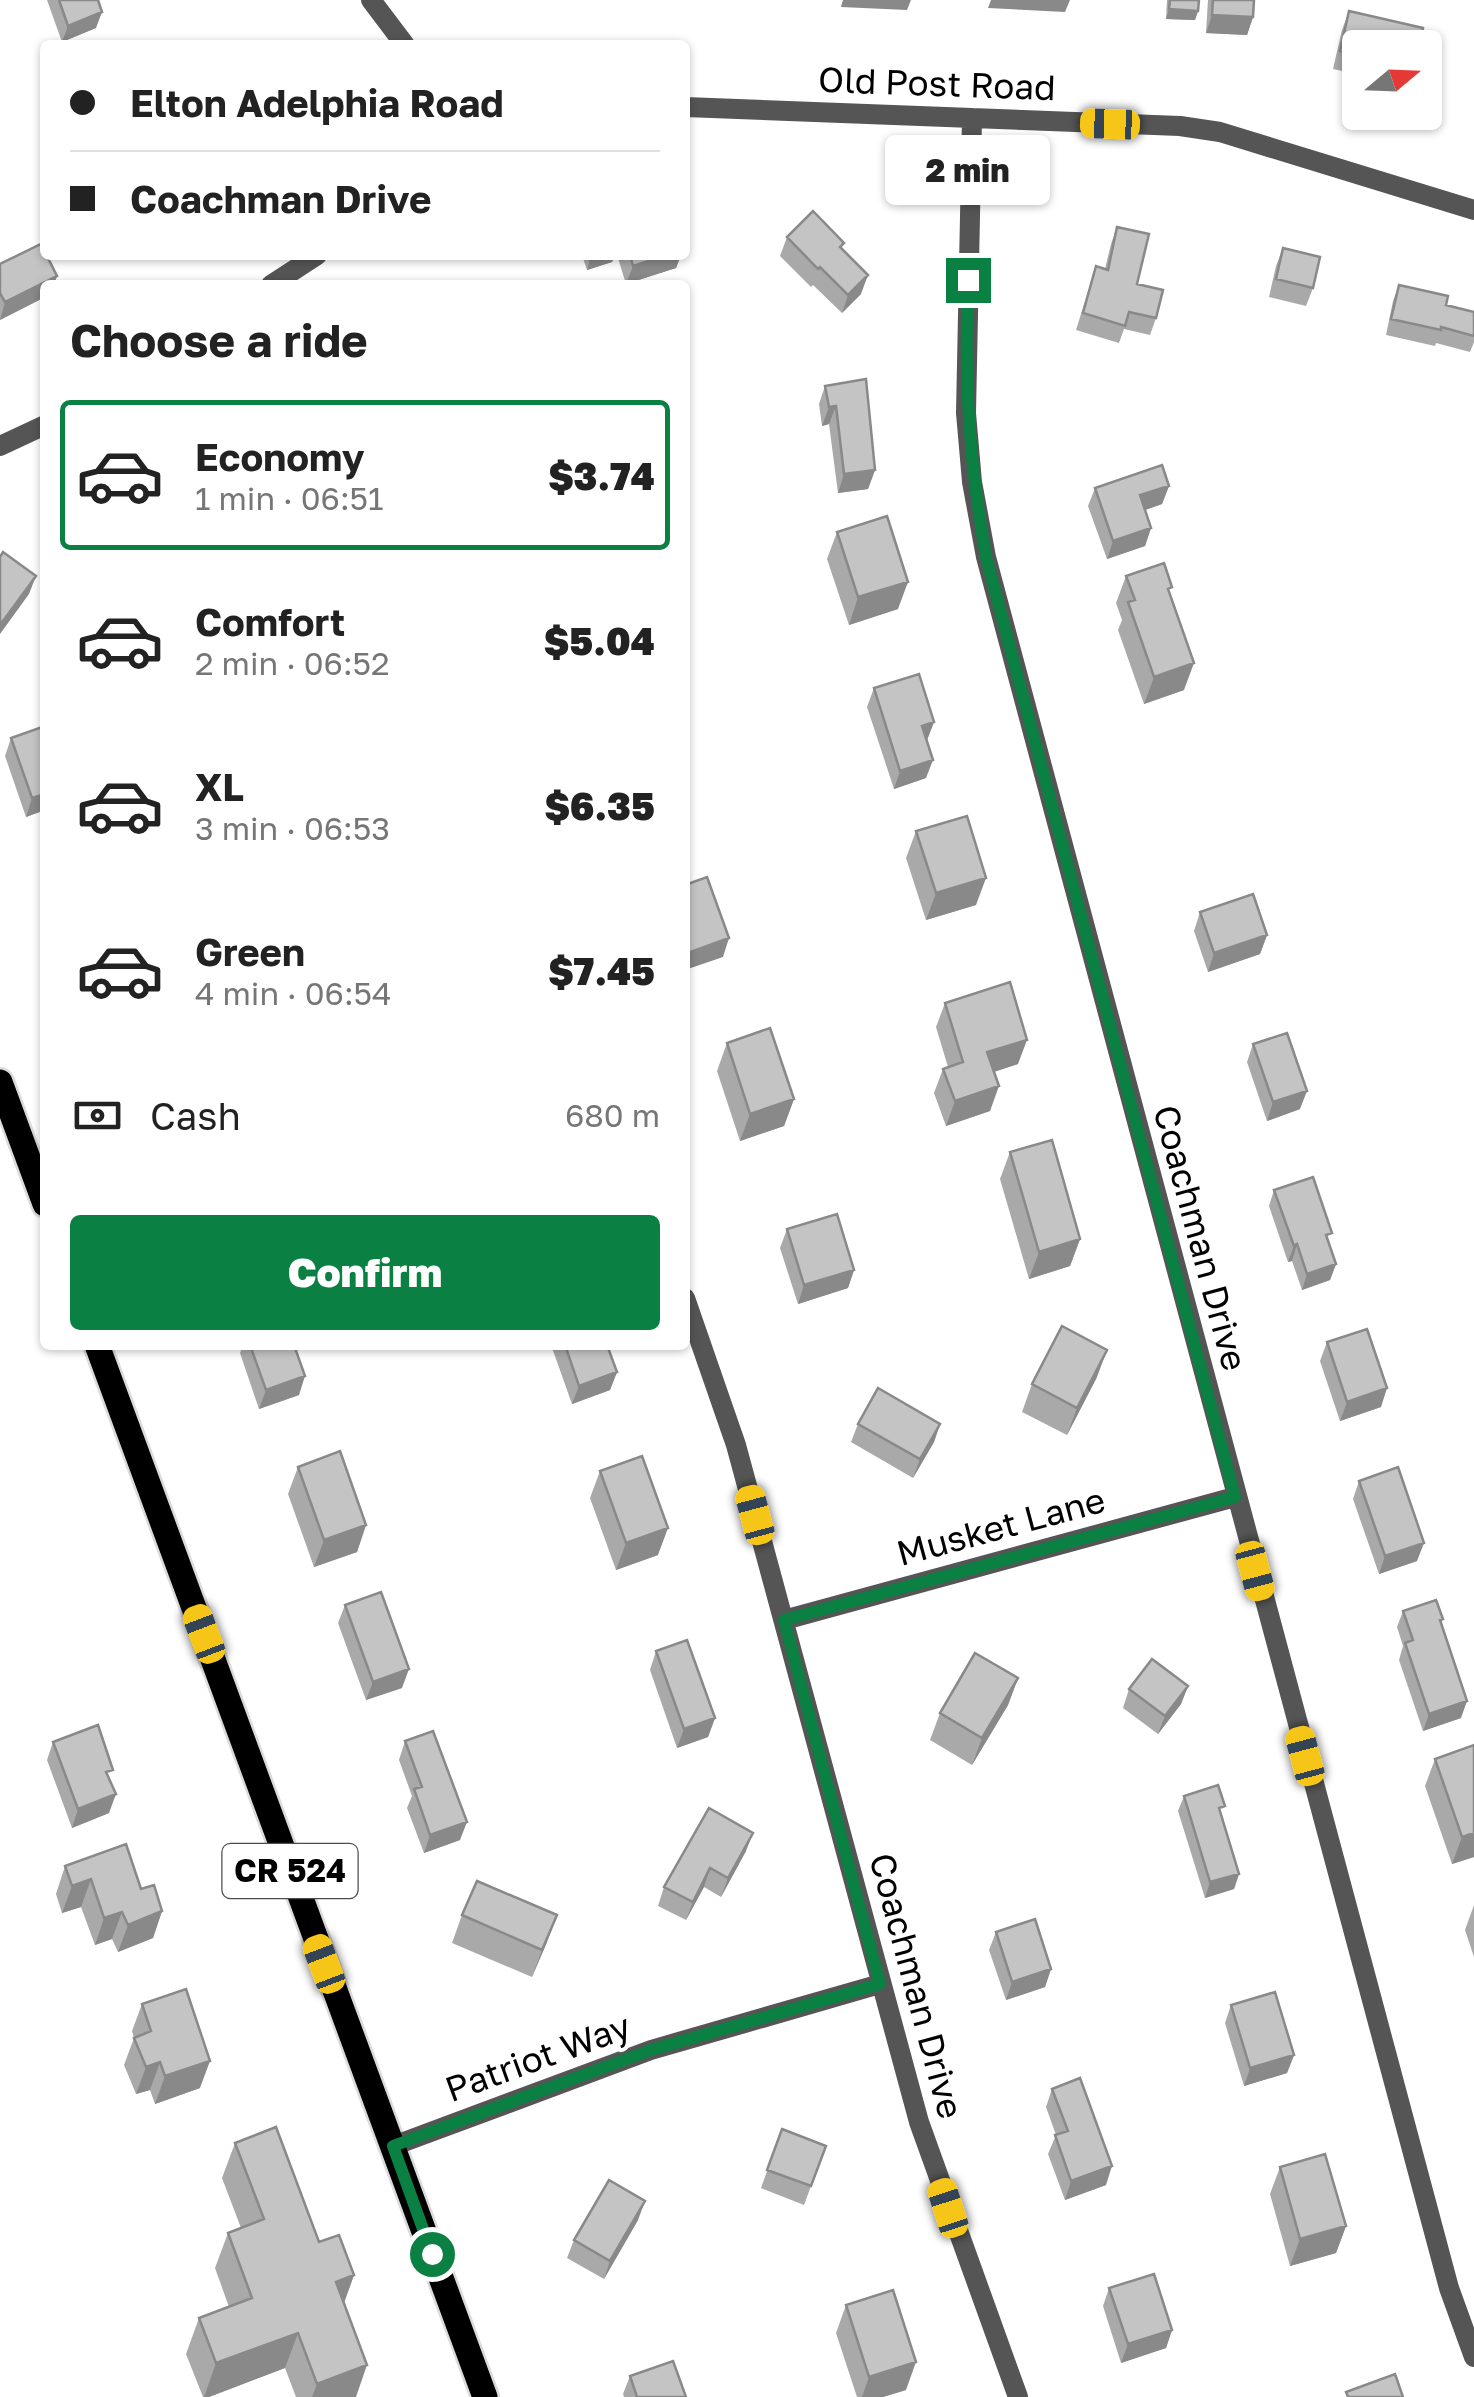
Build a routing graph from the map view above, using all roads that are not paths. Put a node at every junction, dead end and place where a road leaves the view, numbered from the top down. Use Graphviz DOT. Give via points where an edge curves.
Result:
graph roads {
  1 [pos="371,0"];
  2 [pos="401,40"];
  3 [pos="690,107"];
  4 [pos="972,118"];
  5 [pos="1474,210"];
  6 [pos="308,260"];
  7 [pos="278,280"];
  8 [pos="40,427"];
  9 [pos="0,446"];
  10 [pos="0,1082"];
  11 [pos="40,1190"];
  12 [pos="690,1312"];
  13 [pos="99,1350"];
  14 [pos="1235,1497"];
  15 [pos="784,1620"];
  16 [pos="880,1984"];
  17 [pos="393,2146"];
  18 [pos="1474,2357"];
  19 [pos="485,2397"];
  20 [pos="1018,2397"];
  1 -- 2 [label="street"];
  3 -- 4 [label="street, Old Post Road"];
  4 -- 5 [label="street, Old Post Road" via="1220,132"];
  4 -- 14 [label="street, Coachman Drive" via="966,413 986,557"];
  6 -- 7 [label="street"];
  8 -- 9 [label="street"];
  10 -- 11 [label="main road"];
  12 -- 15 [label="street, Coachman Drive" via="736,1445"];
  13 -- 17 [label="main road, CR 524"];
  14 -- 15 [label="street, Musket Lane"];
  14 -- 18 [label="street, Coachman Drive" via="1449,2288"];
  15 -- 16 [label="street, Coachman Drive"];
  16 -- 17 [label="street, Patriot Way" via="651,2050"];
  16 -- 20 [label="street, Coachman Drive" via="930,2156"];
  17 -- 19 [label="main road, CR 524"];
}
